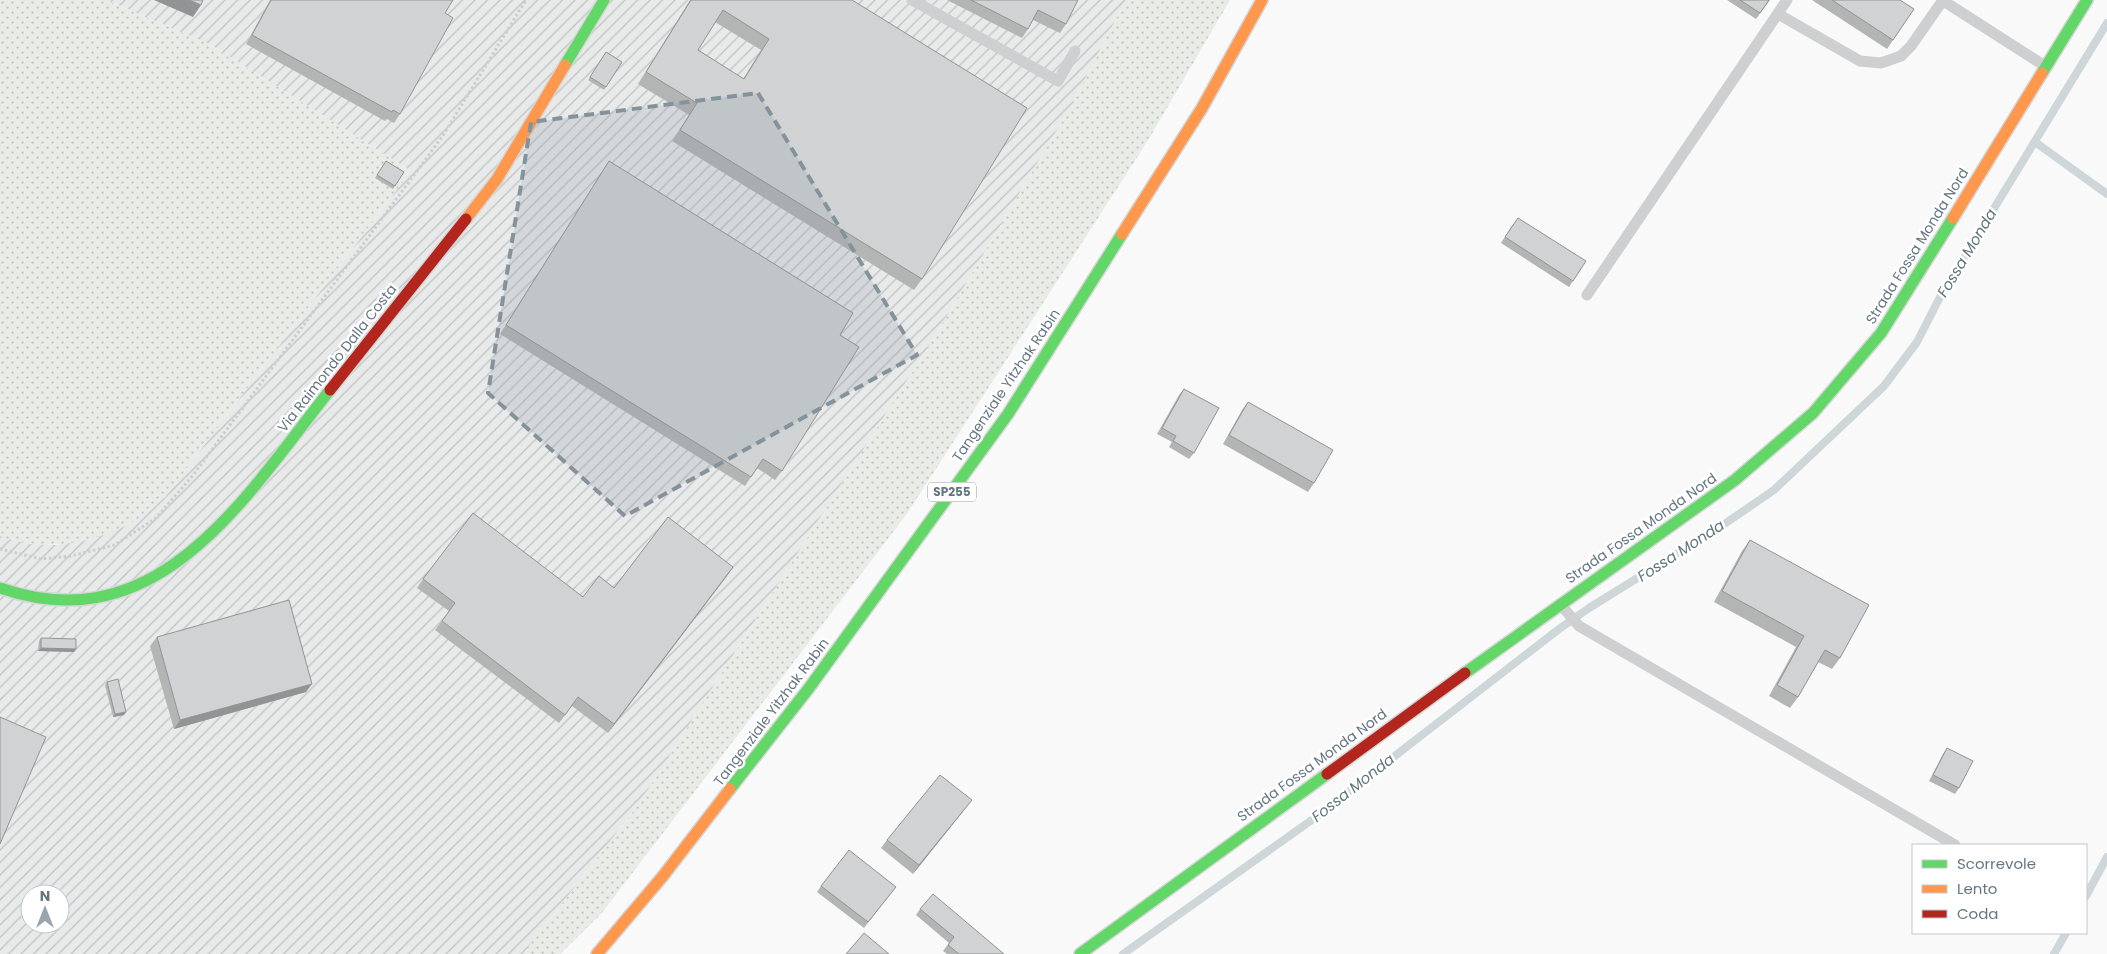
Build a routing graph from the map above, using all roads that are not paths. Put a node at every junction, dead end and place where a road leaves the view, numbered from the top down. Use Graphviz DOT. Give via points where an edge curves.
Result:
graph roads {
  1 [pos="604,0"];
  2 [pos="912,0"];
  3 [pos="1262,0"];
  4 [pos="1787,0"];
  5 [pos="1942,0"];
  6 [pos="2087,0"];
  7 [pos="1778,14"];
  8 [pos="1075,51"];
  9 [pos="2045,66"];
  10 [pos="1587,295"];
  11 [pos="0,588"];
  12 [pos="1562,607"];
  13 [pos="1953,844"];
  14 [pos="597,954"];
  15 [pos="1080,954"];
  1 -- 11 [label="street, Via Raimondo Dalla Costa" via="497,179 240,504 199,546 147,583 100,597 44,600"];
  2 -- 8 [label="lane" via="1058,81"];
  3 -- 14 [label="street, Tangenziale Yitzhak Rabin / SP255" via="1202,108 1008,414 809,688 663,876"];
  4 -- 7 [label="lane"];
  5 -- 7 [label="lane" via="1901,56 1881,63 1860,61"];
  5 -- 9 [label="lane"];
  6 -- 9 [label="street, Strada Fossa Monda Nord"];
  7 -- 10 [label="lane"];
  9 -- 12 [label="street, Strada Fossa Monda Nord" via="1881,333 1813,413 1734,480"];
  12 -- 13 [label="lane" via="1578,626"];
  12 -- 15 [label="street, Strada Fossa Monda Nord"];
}
